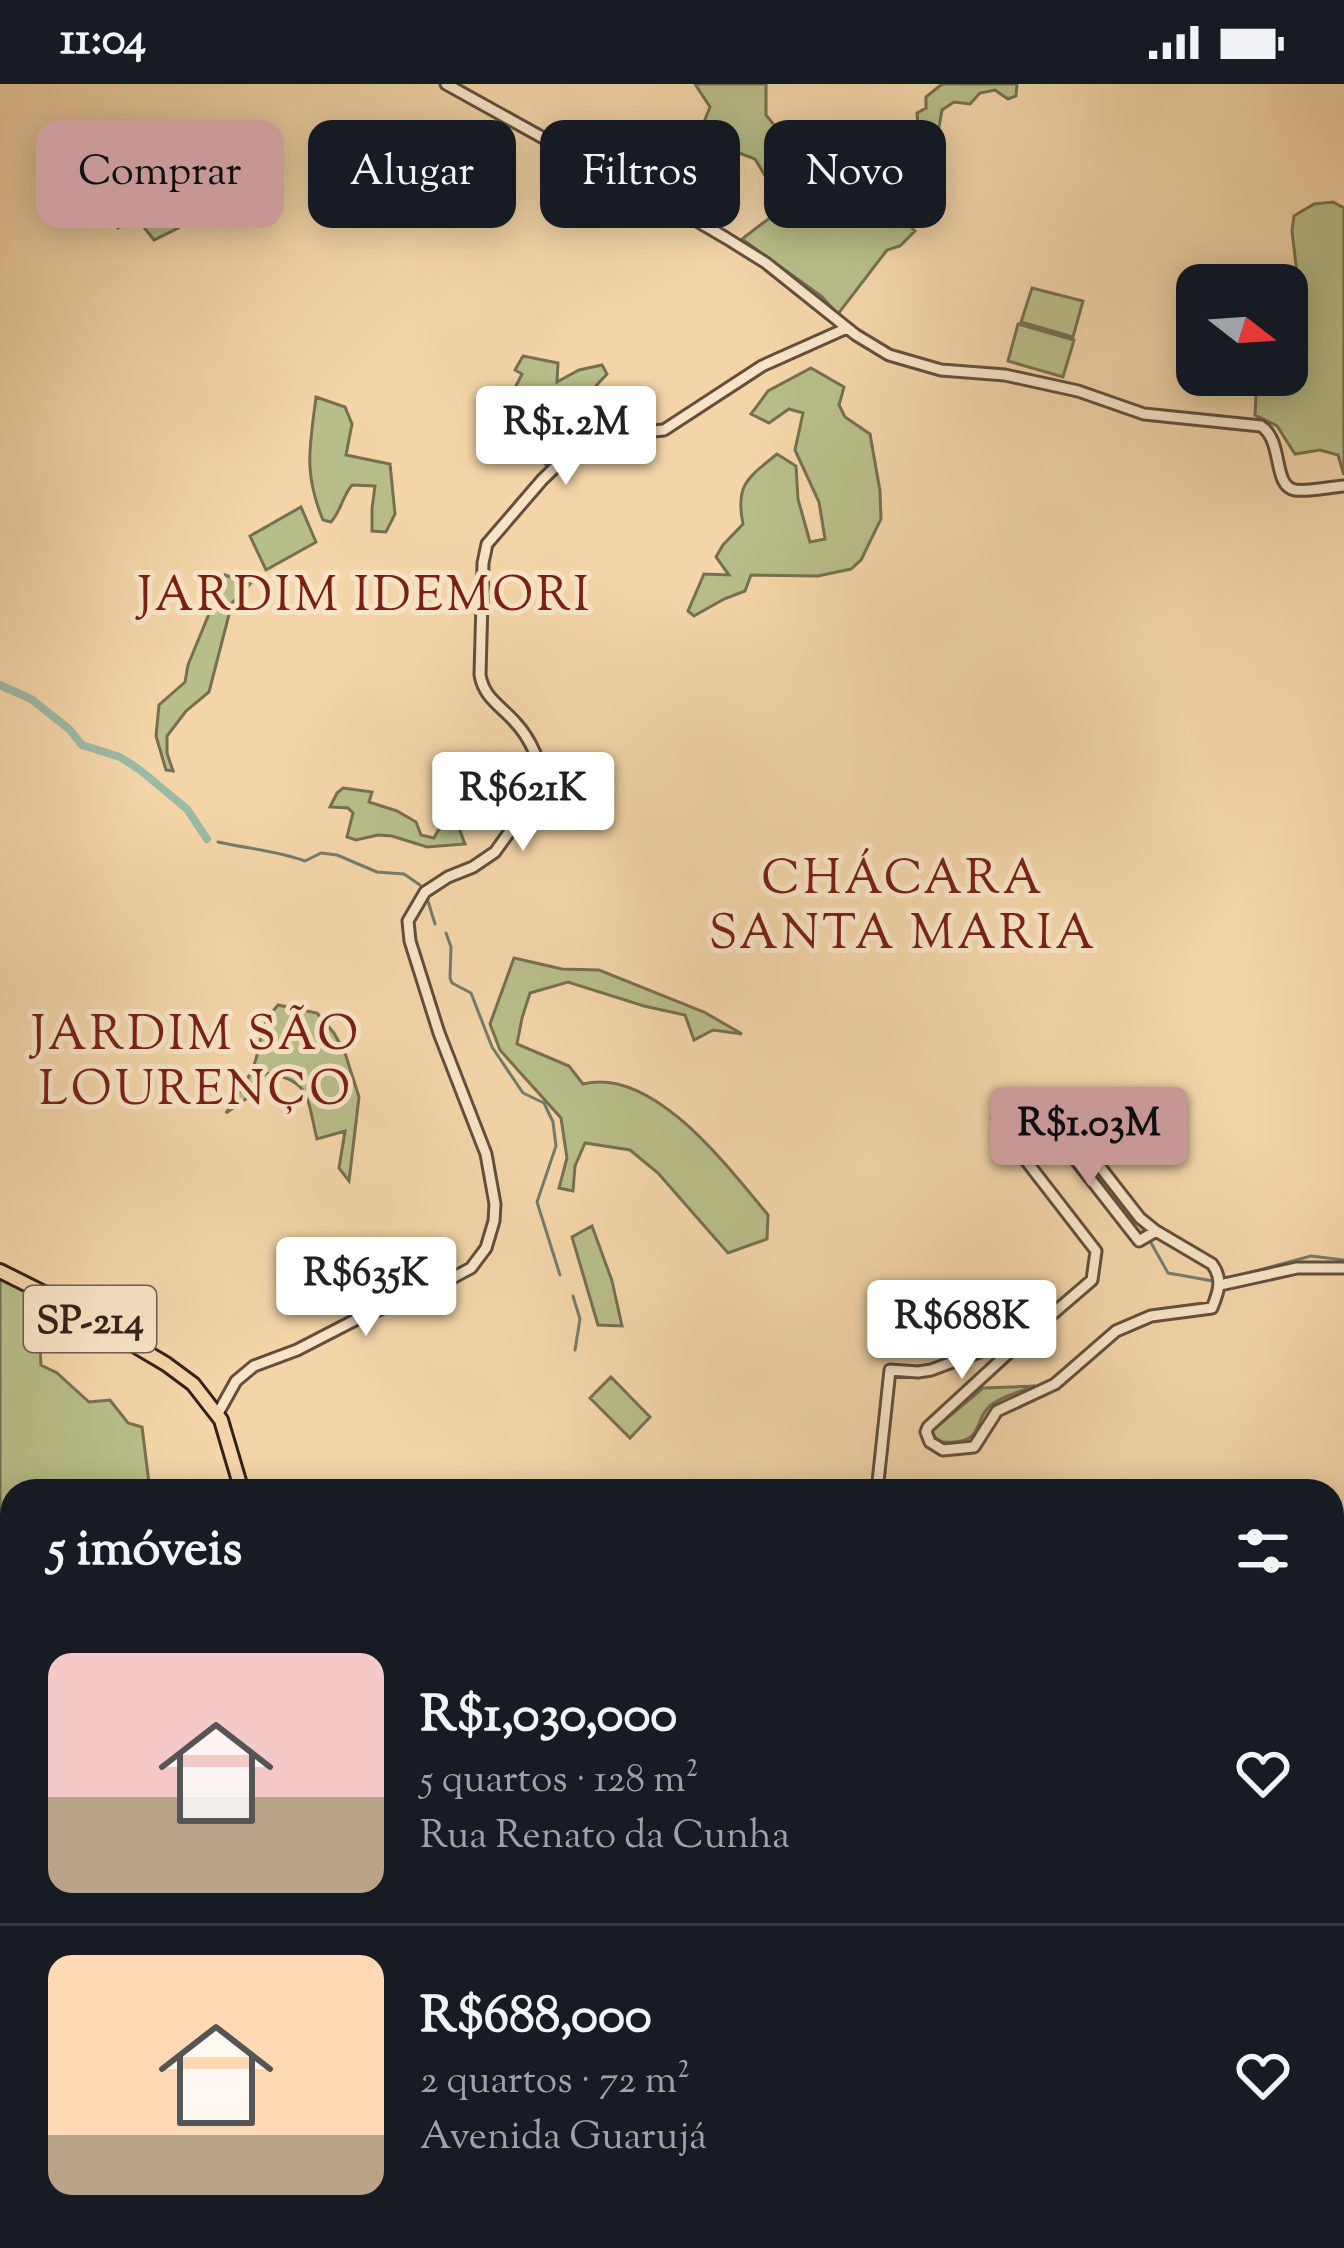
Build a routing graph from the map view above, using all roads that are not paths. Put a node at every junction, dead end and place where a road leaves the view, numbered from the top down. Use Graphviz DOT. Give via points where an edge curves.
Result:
graph roads {
  1 [pos="446,84"];
  2 [pos="848,328"];
  3 [pos="1344,486"];
  4 [pos="998,1118"];
  5 [pos="1156,1231"];
  6 [pos="1344,1268"];
  7 [pos="0,1270"];
  8 [pos="1220,1285"];
  9 [pos="1012,1344"];
  10 [pos="215,1413"];
  11 [pos="238,1479"];
  12 [pos="878,1479"];
  1 -- 2 [label="street" via="739,246"];
  2 -- 3 [label="street" via="880,352 941,370 1078,391 1144,414 1261,426 1273,436 1286,486"];
  2 -- 10 [label="street" via="762,366 664,430 584,440 487,544 483,691 520,726 543,780 496,852 425,892 408,921 486,1154 495,1204 489,1239 471,1268 254,1366"];
  4 -- 5 [label="street" via="1046,1122 1139,1241"];
  4 -- 5 [label="street" via="1005,1102 1043,1102"];
  4 -- 9 [label="street" via="1096,1251 1092,1280"];
  5 -- 8 [label="street" via="1212,1264"];
  6 -- 8 [label="street" via="1297,1268"];
  7 -- 10 [label="main road, SP-214" via="177,1371"];
  8 -- 9 [label="street" via="1213,1308 1151,1316 1116,1331 1055,1384 998,1411 974,1447 938,1448 928,1427"];
  9 -- 12 [label="street" via="931,1370 890,1370"];
  10 -- 11 [label="main road"];
}
